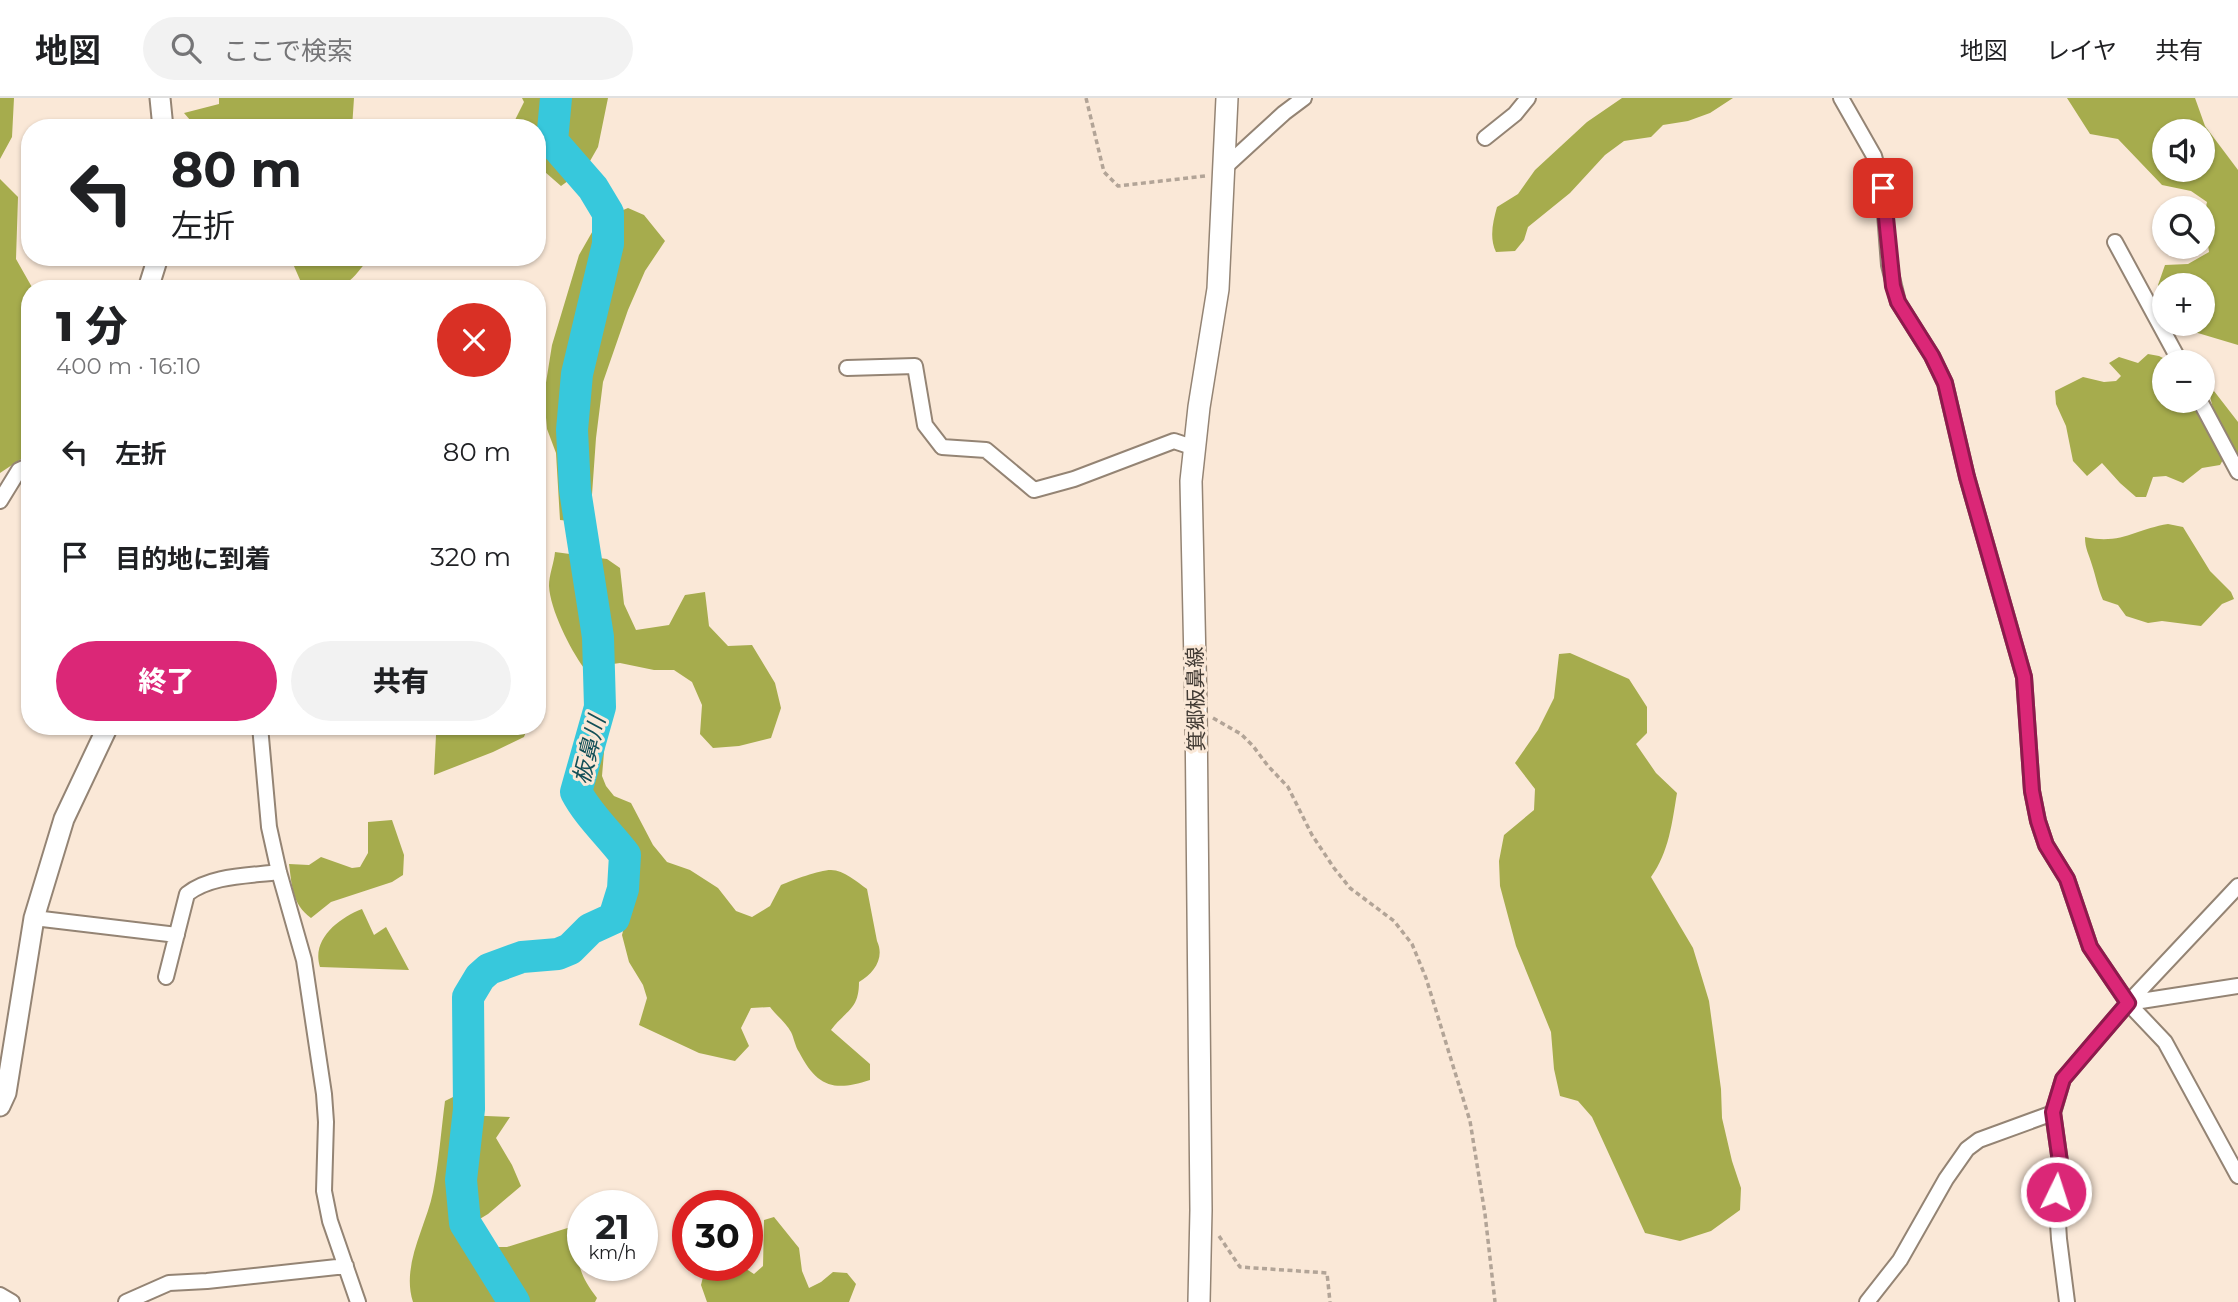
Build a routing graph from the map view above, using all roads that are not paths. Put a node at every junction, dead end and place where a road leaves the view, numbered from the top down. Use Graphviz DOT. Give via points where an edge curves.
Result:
graph roads {
  1 [pos="160,98"];
  2 [pos="1227,98"];
  3 [pos="1304,98"];
  4 [pos="1528,98"];
  5 [pos="1841,98"];
  6 [pos="162,119"];
  7 [pos="1485,138"];
  8 [pos="1225,171"];
  9 [pos="2115,242"];
  10 [pos="2174,350"];
  11 [pos="847,368"];
  12 [pos="2206,413"];
  13 [pos="1195,448"];
  14 [pos="21,469"];
  15 [pos="2238,472"];
  16 [pos="0,501"];
  17 [pos="104,735"];
  18 [pos="261,735"];
  19 [pos="279,872"];
  20 [pos="2238,886"];
  21 [pos="34,918"];
  22 [pos="177,935"];
  23 [pos="166,978"];
  24 [pos="2238,986"];
  25 [pos="2128,1003"];
  26 [pos="0,1106"];
  27 [pos="2053,1112"];
  28 [pos="2238,1175"];
  29 [pos="346,1266"];
  30 [pos="0,1295"];
  31 [pos="12,1302"];
  32 [pos="126,1302"];
  33 [pos="358,1302"];
  34 [pos="1199,1302"];
  35 [pos="1867,1302"];
  36 [pos="2067,1302"];
  1 -- 6 [label="street"];
  2 -- 8 [label="main road, 箕郷板鼻線"];
  3 -- 8 [label="street"];
  4 -- 7 [label="street"];
  5 -- 25 [label="street" via="1874,156 1883,188 1889,265 1898,302 1945,383 2024,677 2038,821 2046,845 2067,879 2090,947"];
  8 -- 13 [label="main road, 箕郷板鼻線" via="1218,289"];
  9 -- 10 [label="street"];
  11 -- 13 [label="street" via="915,366 925,425 942,447 986,450 1034,490 1174,441"];
  12 -- 15 [label="street"];
  13 -- 34 [label="main road, 箕郷板鼻線" via="1191,481"];
  14 -- 16 [label="street"];
  17 -- 21 [label="street" via="64,819"];
  18 -- 19 [label="street" via="269,827"];
  19 -- 22 [label="street" via="198,885 187,894"];
  19 -- 29 [label="street" via="304,960 324,1094 324,1191"];
  20 -- 25 [label="street"];
  21 -- 22 [label="street"];
  21 -- 26 [label="street" via="6,1093"];
  22 -- 23 [label="street"];
  24 -- 25 [label="street"];
  25 -- 27 [label="street" via="2063,1079"];
  25 -- 28 [label="street" via="2165,1042"];
  27 -- 35 [label="street" via="1979,1140 1967,1149 1900,1260"];
  27 -- 36 [label="street"];
  29 -- 32 [label="street" via="169,1283"];
  29 -- 33 [label="street"];
  30 -- 31 [label="street"];
}
